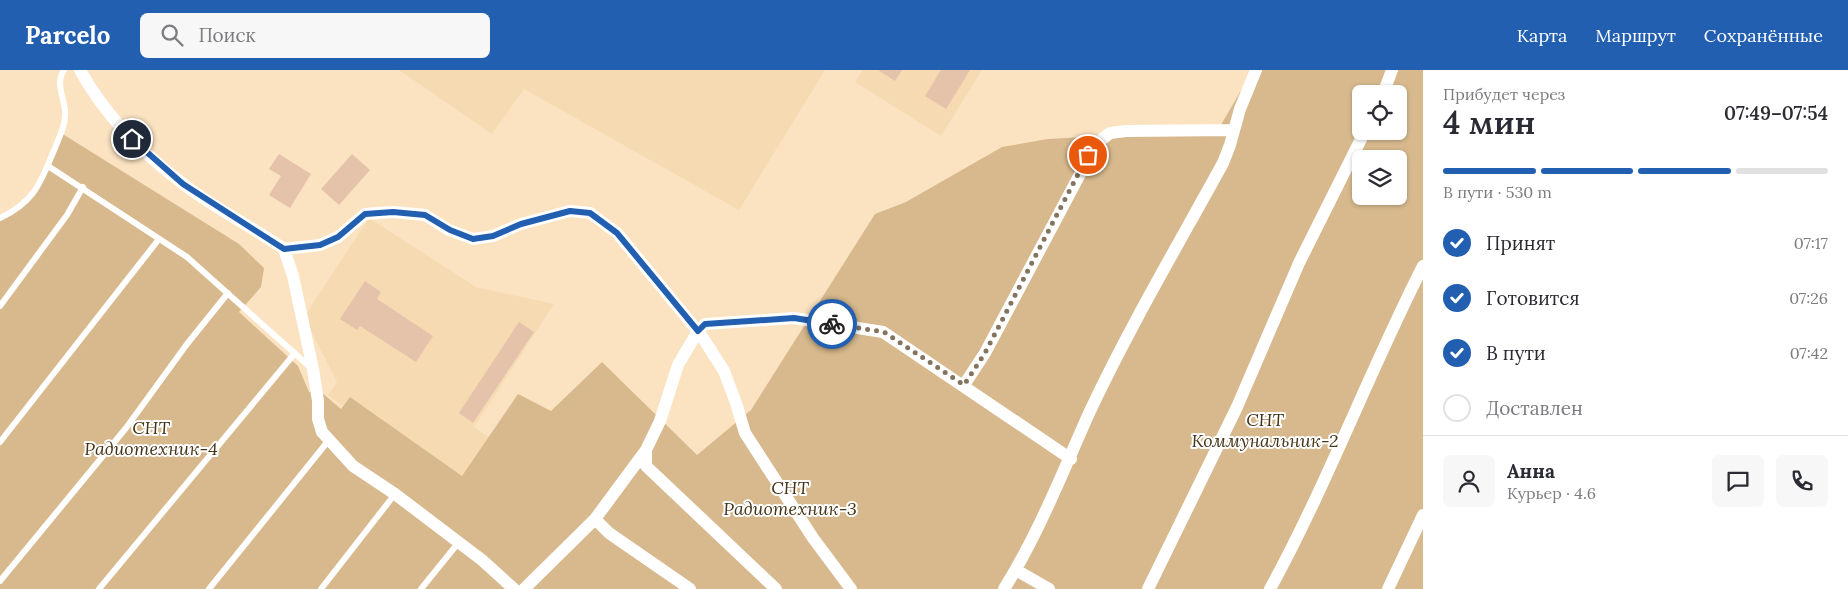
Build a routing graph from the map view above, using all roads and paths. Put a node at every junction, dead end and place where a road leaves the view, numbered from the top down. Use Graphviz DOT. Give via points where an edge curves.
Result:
graph roads {
  1 [pos="64,70"];
  2 [pos="80,70"];
  3 [pos="1256,70"];
  4 [pos="1392,70"];
  5 [pos="1386,85"];
  6 [pos="1234,130"];
  7 [pos="1360,140"];
  8 [pos="48,166"];
  9 [pos="83,187"];
  10 [pos="0,218"];
  11 [pos="159,239"];
  12 [pos="284,249"];
  13 [pos="1423,266"];
  14 [pos="228,293"];
  15 [pos="0,306"];
  16 [pos="698,331"];
  17 [pos="295,353"];
  18 [pos="313,369"];
  19 [pos="964,385"];
  20 [pos="329,440"];
  21 [pos="0,442"];
  22 [pos="646,450"];
  23 [pos="1071,459"];
  24 [pos="395,494"];
  25 [pos="1423,515"];
  26 [pos="594,518"];
  27 [pos="459,542"];
  28 [pos="1016,570"];
  29 [pos="0,581"];
  30 [pos="99,589"];
  31 [pos="209,589"];
  32 [pos="321,589"];
  33 [pos="422,589"];
  34 [pos="514,589"];
  35 [pos="524,589"];
  36 [pos="690,589"];
  37 [pos="776,589"];
  38 [pos="851,589"];
  39 [pos="1004,589"];
  40 [pos="1049,589"];
  41 [pos="1148,589"];
  42 [pos="1270,589"];
  43 [pos="1388,589"];
  1 -- 8 [label="lane" via="60,75 64,126"];
  2 -- 12 [label="street" via="105,109 154,160 183,184"];
  3 -- 6 [label="street"];
  4 -- 5 [label="street"];
  6 -- 19 [label="street" via="1126,131 1110,133 1096,144 985,353"];
  6 -- 23 [label="street" via="1223,162 1091,410"];
  7 -- 41 [label="street" via="1299,263 1237,407"];
  8 -- 9 [label="lane"];
  8 -- 10 [label="lane" via="32,196"];
  9 -- 11 [label="lane"];
  9 -- 15 [label="lane" via="67,215"];
  11 -- 14 [label="lane" via="187,257"];
  11 -- 21 [label="lane"];
  12 -- 16 [label="street" via="320,245 338,237 365,214 425,215 473,239 493,236 521,224 570,211 590,213 617,233"];
  12 -- 18 [label="street"];
  13 -- 42 [label="street"];
  14 -- 17 [label="lane"];
  14 -- 29 [label="lane" via="126,428"];
  16 -- 19 [label="street" via="705,324 794,318 884,332"];
  16 -- 22 [label="street" via="678,365 660,421"];
  16 -- 38 [label="street" via="724,371 745,433"];
  17 -- 18 [label="lane"];
  17 -- 30 [label="lane"];
  18 -- 20 [label="street" via="318,419"];
  19 -- 23 [label="street"];
  20 -- 24 [label="street" via="353,466"];
  20 -- 31 [label="lane"];
  22 -- 26 [label="street"];
  22 -- 37 [label="street" via="646,466"];
  23 -- 28 [label="street"];
  24 -- 27 [label="street"];
  24 -- 32 [label="lane"];
  25 -- 43 [label="street"];
  26 -- 35 [label="street"];
  26 -- 36 [label="street" via="609,533"];
  27 -- 33 [label="lane"];
  27 -- 34 [label="street"];
  28 -- 39 [label="street"];
  28 -- 40 [label="street"];
}
